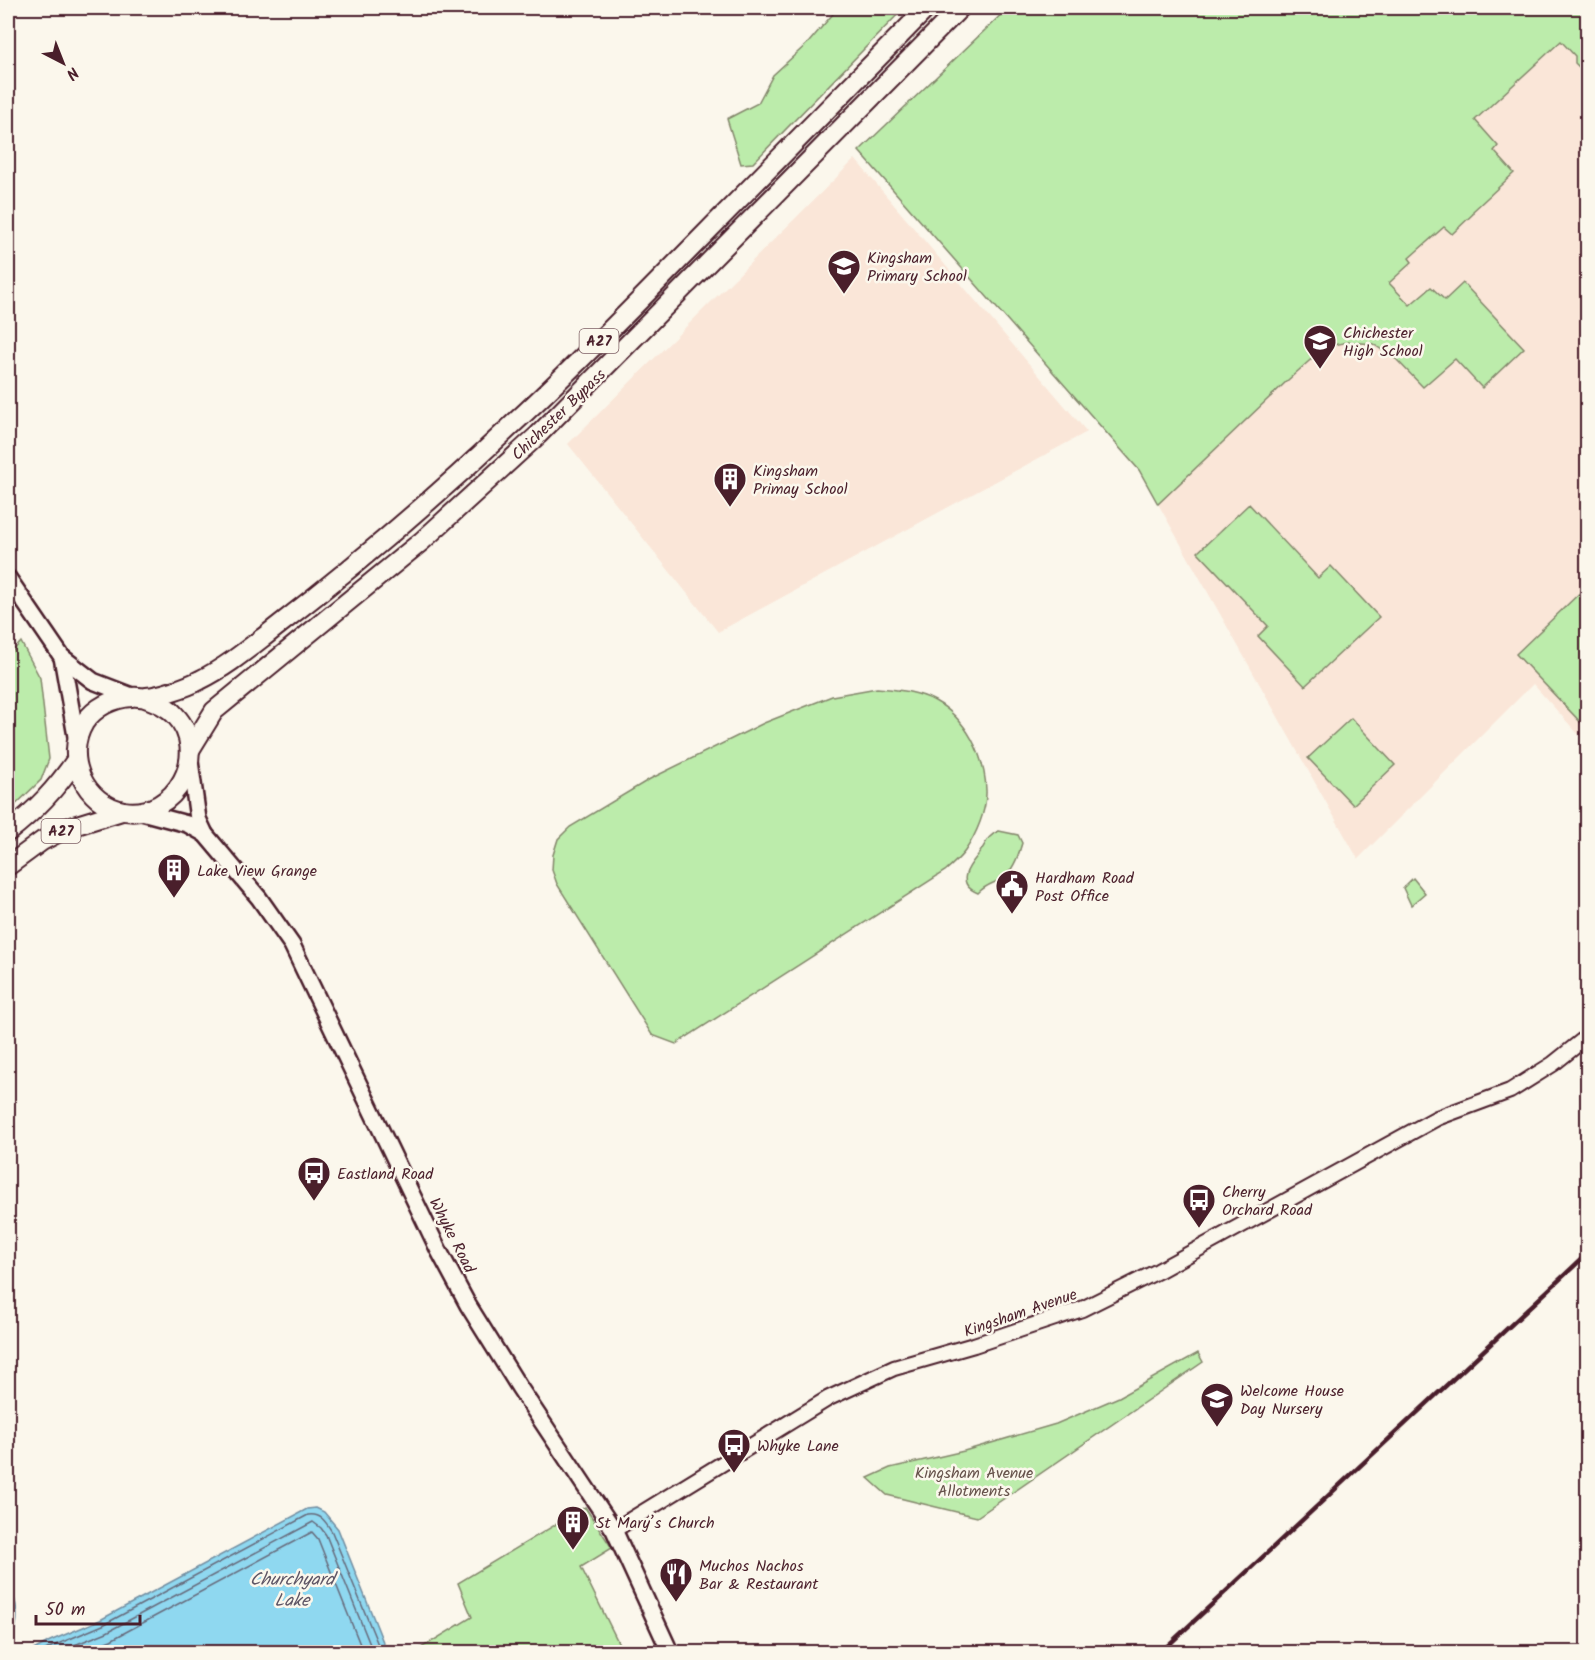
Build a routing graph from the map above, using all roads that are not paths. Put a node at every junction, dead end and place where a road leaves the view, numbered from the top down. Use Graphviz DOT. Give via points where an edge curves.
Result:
graph roads {
  1 [pos="927,8"];
  2 [pos="960,8"];
  3 [pos="8,578"];
  4 [pos="62,657"];
  5 [pos="139,697"];
  6 [pos="76,751"];
  7 [pos="190,756"];
  8 [pos="130,811"];
  9 [pos="8,832"];
  10 [pos="205,834"];
  11 [pos="8,866"];
  12 [pos="1587,1036"];
  13 [pos="614,1530"];
  14 [pos="670,1653"];
  1 -- 5 [label="highway, Chichester Bypass / A27" via="580,360 459,474 320,593 247,649 199,681"];
  2 -- 7 [label="highway, Chichester Bypass / A27" via="538,435 422,541 214,711"];
  3 -- 4 [label="main road"];
  4 -- 5 [label="main road" via="93,681"];
  4 -- 6 [label="main road"];
  5 -- 6 [label="highway" via="113,700 96,710 84,724"];
  5 -- 7 [label="highway" via="162,704 177,716 186,732"];
  6 -- 8 [label="highway" via="81,778 91,793 105,804"];
  6 -- 9 [label="highway, A27" via="58,786"];
  7 -- 8 [label="highway" via="186,776 167,801 153,808"];
  7 -- 10 [label="main road, Whyke Road" via="198,819"];
  8 -- 10 [label="main road, Whyke Road" via="165,817"];
  8 -- 11 [label="highway, A27" via="67,828"];
  10 -- 13 [label="main road, Whyke Road" via="259,898 292,945 468,1305"];
  12 -- 13 [label="street, Kingsham Avenue" via="1554,1064 1510,1091 1437,1118 1082,1309 894,1368 829,1398"];
  13 -- 14 [label="main road, Whyke Road"];
}
